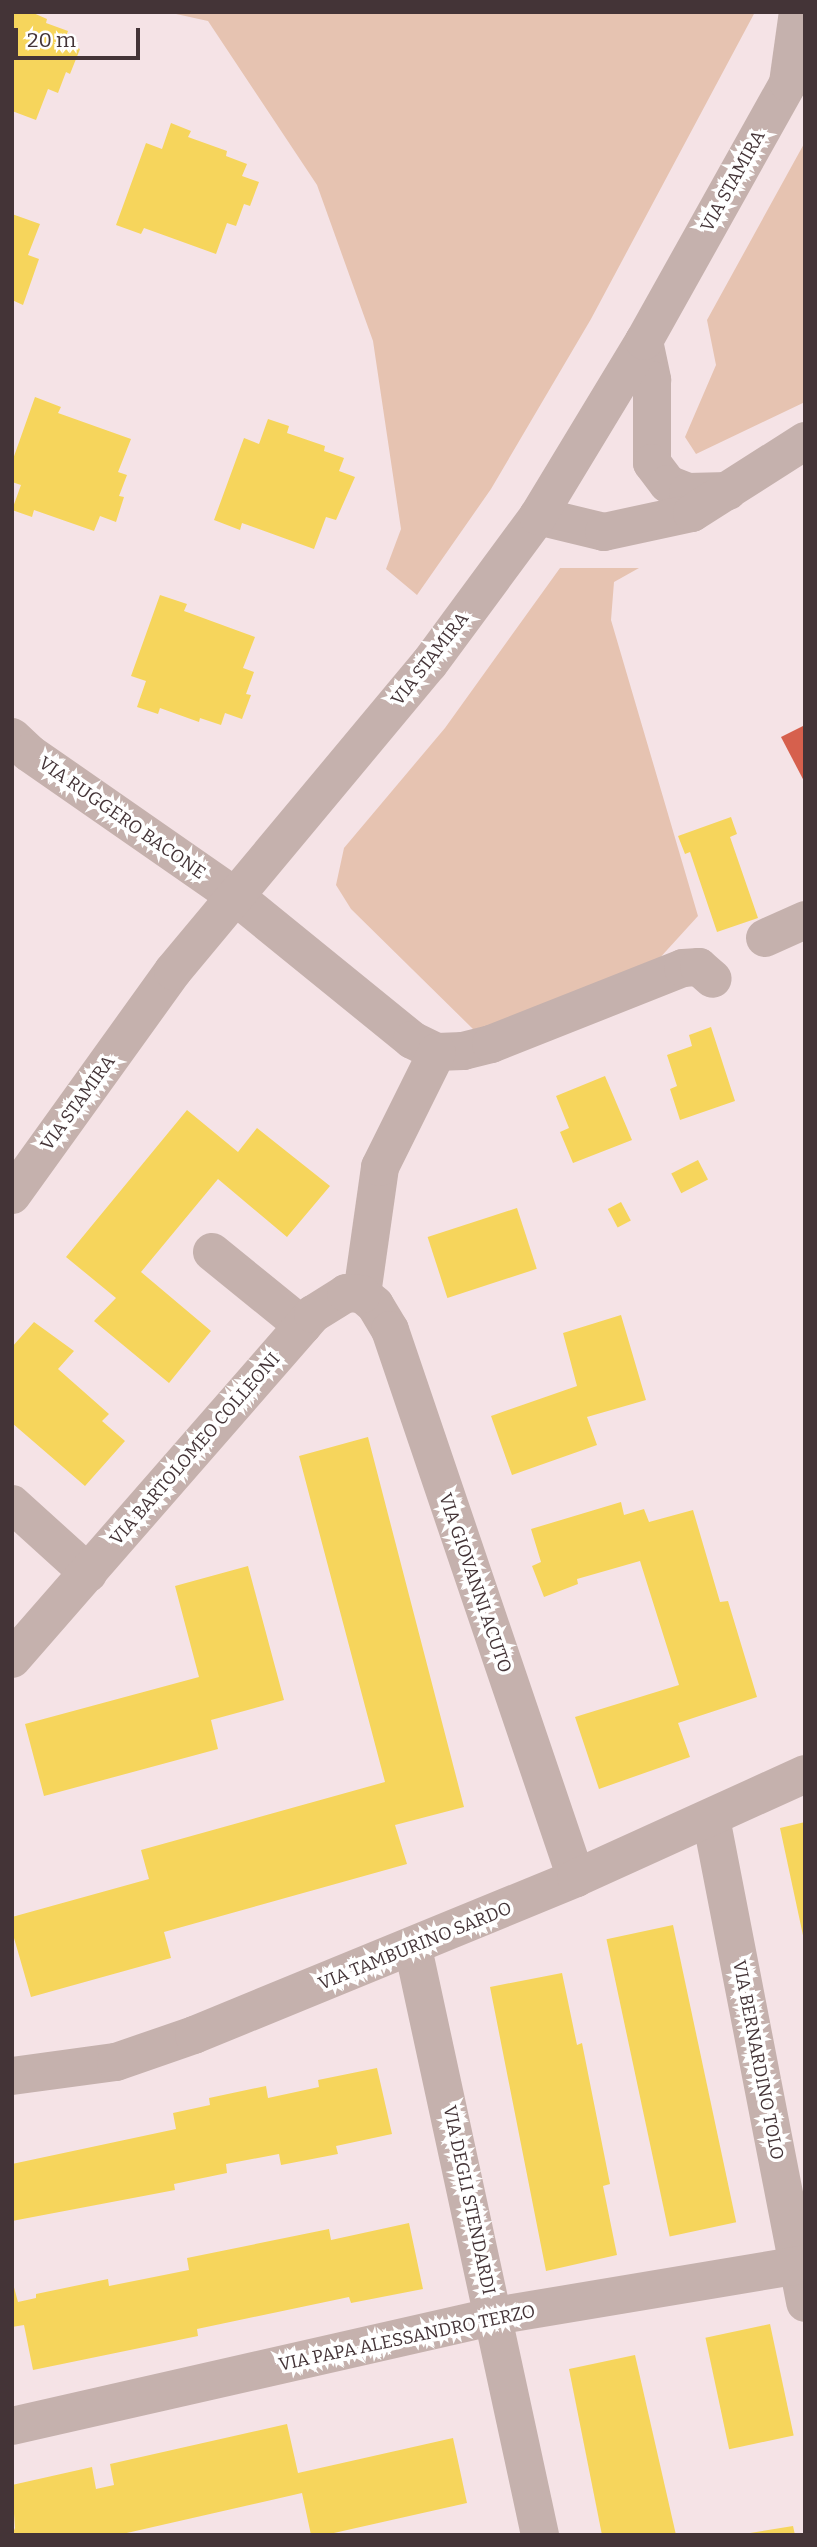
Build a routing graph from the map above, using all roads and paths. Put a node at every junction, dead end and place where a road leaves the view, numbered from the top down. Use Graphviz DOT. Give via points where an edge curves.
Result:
graph roads {
  1 [pos="798,12"];
  2 [pos="796,77"];
  3 [pos="644,341"];
  4 [pos="805,441"];
  5 [pos="730,490"];
  6 [pos="538,516"];
  7 [pos="12,737"];
  8 [pos="234,896"];
  9 [pos="805,920"];
  10 [pos="765,938"];
  11 [pos="713,979"];
  12 [pos="437,1052"];
  13 [pos="12,1195"];
  14 [pos="212,1252"];
  15 [pos="362,1294"];
  16 [pos="303,1326"];
  17 [pos="12,1504"];
  18 [pos="88,1573"];
  19 [pos="12,1659"];
  20 [pos="805,1774"];
  21 [pos="711,1818"];
  22 [pos="576,1878"];
  23 [pos="413,1948"];
  24 [pos="12,2076"];
  25 [pos="801,2265"];
  26 [pos="805,2302"];
  27 [pos="495,2316"];
  28 [pos="12,2426"];
  29 [pos="540,2535"];
  1 -- 2 [label="street, VIA STAMIRA"];
  2 -- 3 [label="street, VIA STAMIRA"];
  3 -- 5 [label="street" via="652,380 652,463 668,484 688,492"];
  3 -- 6 [label="street, VIA STAMIRA"];
  4 -- 5 [label="street"];
  5 -- 6 [label="street" via="692,513 604,532"];
  6 -- 8 [label="street, VIA STAMIRA" via="429,664"];
  7 -- 8 [label="street, VIA RUGGERO BACONE"];
  8 -- 12 [label="street" via="412,1040"];
  8 -- 13 [label="street, VIA STAMIRA" via="173,971"];
  9 -- 10 [label="street"];
  11 -- 12 [label="street" via="699,967 683,968 491,1044"];
  12 -- 15 [label="street" via="380,1167"];
  14 -- 16 [label="street"];
  15 -- 16 [label="street, VIA BARTOLOMEO COLLEONI" via="346,1293"];
  15 -- 22 [label="street, VIA GIOVANNI ACUTO" via="390,1331"];
  16 -- 18 [label="street, VIA BARTOLOMEO COLLEONI"];
  17 -- 18 [label="street"];
  18 -- 19 [label="street, VIA BARTOLOMEO COLLEONI"];
  20 -- 21 [label="street, VIA TAMBURINO SARDO"];
  21 -- 22 [label="street, VIA TAMBURINO SARDO"];
  21 -- 25 [label="street, VIA BERNARDINO TOLO"];
  22 -- 23 [label="street, VIA TAMBURINO SARDO"];
  23 -- 24 [label="street, VIA TAMBURINO SARDO" via="116,2062"];
  23 -- 27 [label="street, VIA DEGLI STENDARDI"];
  25 -- 26 [label="street, VIA BERNARDINO TOLO"];
  25 -- 27 [label="street, VIA PAPA ALESSANDRO TERZO"];
  27 -- 28 [label="street, VIA PAPA ALESSANDRO TERZO"];
  27 -- 29 [label="street, VIA DEGLI STENDARDI"];
}
